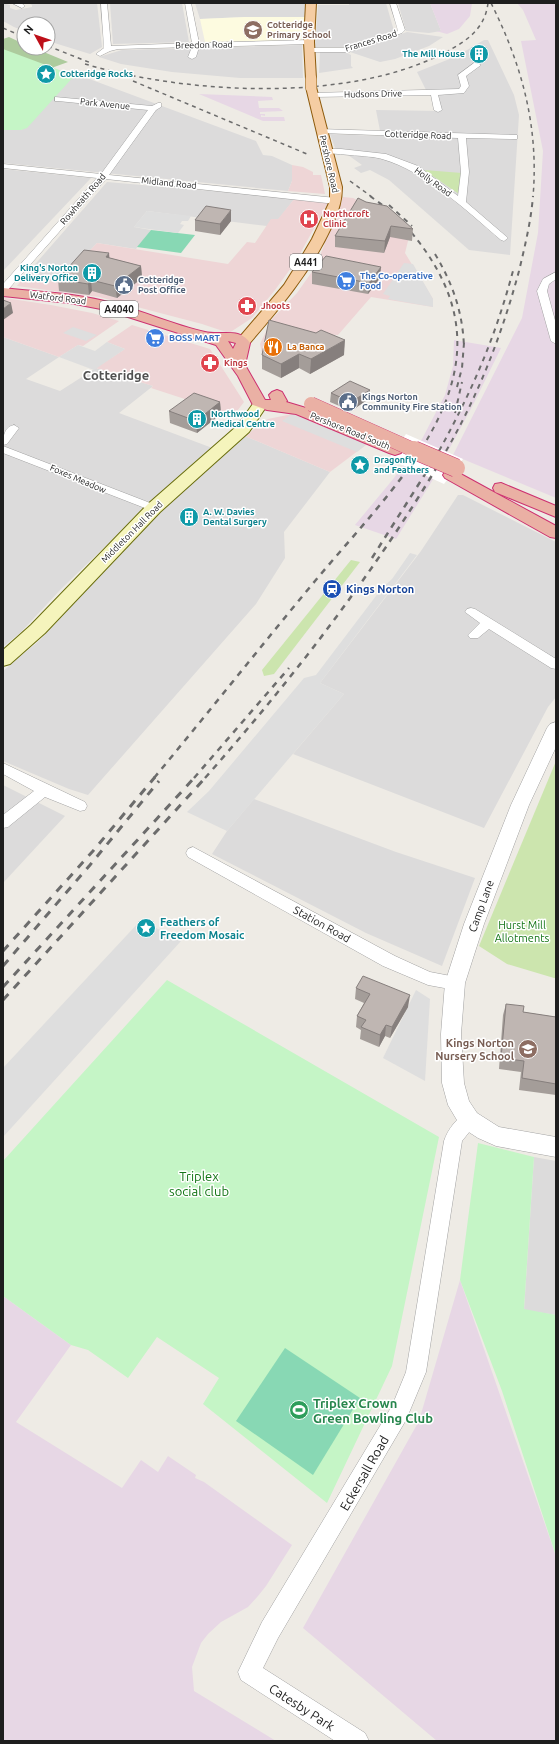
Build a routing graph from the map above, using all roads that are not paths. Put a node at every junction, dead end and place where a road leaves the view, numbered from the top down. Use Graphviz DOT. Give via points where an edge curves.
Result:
graph roads {
  1 [pos="15,3"];
  2 [pos="104,3"];
  3 [pos="188,3"];
  4 [pos="311,3"];
  5 [pos="392,3"];
  6 [pos="22,6"];
  7 [pos="196,45"];
  8 [pos="143,46"];
  9 [pos="310,46"];
  10 [pos="108,49"];
  11 [pos="100,54"];
  12 [pos="125,54"];
  13 [pos="192,57"];
  14 [pos="477,64"];
  15 [pos="311,87"];
  16 [pos="434,93"];
  17 [pos="58,99"];
  18 [pos="156,107"];
  19 [pos="438,110"];
  20 [pos="321,132"];
  21 [pos="462,136"];
  22 [pos="514,137"];
  23 [pos="326,151"];
  24 [pos="3,166"];
  25 [pos="104,176"];
  26 [pos="336,201"];
  27 [pos="462,203"];
  28 [pos="504,238"];
  29 [pos="556,275"];
  30 [pos="3,291"];
  31 [pos="554,327"];
  32 [pos="556,341"];
  33 [pos="231,342"];
  34 [pos="266,399"];
  35 [pos="14,428"];
  36 [pos="3,442"];
  37 [pos="3,449"];
  38 [pos="456,474"];
  39 [pos="154,508"];
  40 [pos="556,512"];
  41 [pos="556,533"];
  42 [pos="471,612"];
  43 [pos="488,623"];
  44 [pos="474,634"];
  45 [pos="3,660"];
  46 [pos="556,665"];
  47 [pos="556,728"];
  48 [pos="3,768"];
  49 [pos="44,790"];
  50 [pos="80,806"];
  51 [pos="3,823"];
  52 [pos="193,853"];
  53 [pos="455,983"];
  54 [pos="469,1120"];
  55 [pos="556,1147"];
  56 [pos="249,1672"];
  57 [pos="357,1741"];
  1 -- 6 [label="street"];
  2 -- 10 [label="street"];
  3 -- 7 [label="street"];
  4 -- 9 [label="main road, Pershore Road / A441"];
  5 -- 9 [label="street, Frances Road" via="402,30 400,32 349,50"];
  7 -- 8 [label="street, Breedon Road"];
  7 -- 9 [label="street, Breedon Road"];
  7 -- 13 [label="street"];
  8 -- 10 [label="street, Breedon Road"];
  8 -- 12 [label="street" via="142,49"];
  9 -- 15 [label="main road, Pershore Road / A441"];
  10 -- 11 [label="street, Breedon Road"];
  14 -- 16 [label="street, Hudsons Drive" via="462,75 465,86 463,89"];
  15 -- 16 [label="street, Hudsons Drive"];
  15 -- 20 [label="main road, Pershore Road / A441"];
  16 -- 19 [label="street"];
  17 -- 18 [label="street, Park Avenue"];
  18 -- 25 [label="street, Rowheath Road"];
  20 -- 21 [label="street, Cotteridge Road"];
  20 -- 23 [label="main road, Pershore Road / A441"];
  21 -- 22 [label="street, Cotteridge Road"];
  21 -- 27 [label="street" via="465,172"];
  23 -- 26 [label="main road, Pershore Road / A441" via="336,188"];
  23 -- 27 [label="street, Holly Road" via="377,156 408,165"];
  24 -- 25 [label="street, Midland Road"];
  25 -- 26 [label="street, Midland Road"];
  25 -- 30 [label="street, Rowheath Road"];
  26 -- 33 [label="main road, Pershore Road / A441" via="319,239 290,287 256,327"];
  27 -- 28 [label="street, Holly Road"];
  29 -- 31 [label="street" via="547,279 542,291"];
  30 -- 33 [label="highway, Watford Road / A4040" via="97,304"];
  31 -- 32 [label="street"];
  33 -- 34 [label="highway" via="241,372"];
  34 -- 38 [label="highway, Pershore Road South"];
  34 -- 38 [label="highway, Pershore Road South, bridge" via="298,399 311,404 430,456 430,460"];
  34 -- 39 [label="main road, Middleton Hall Road" via="243,429"];
  35 -- 36 [label="street"];
  37 -- 39 [label="street, Foxes Meadow"];
  38 -- 40 [label="highway, Pershore Road South"];
  38 -- 41 [label="highway, Pershore Road South"];
  39 -- 45 [label="main road, Middleton Hall Road" via="38,629"];
  42 -- 43 [label="street"];
  43 -- 44 [label="street"];
  43 -- 46 [label="street"];
  47 -- 53 [label="street, Camp Lane" via="520,805 474,924"];
  48 -- 49 [label="street"];
  49 -- 50 [label="street"];
  49 -- 51 [label="street"];
  52 -- 53 [label="street, Station Road" via="389,961 428,978"];
  53 -- 54 [label="street, Camp Lane" via="451,1034 453,1083 459,1105"];
  54 -- 55 [label="street" via="496,1136"];
  54 -- 56 [label="street, Eckersall Road" via="454,1138 424,1334 416,1372 407,1396 375,1455 270,1630"];
  56 -- 57 [label="street, Catesby Park"];
}
